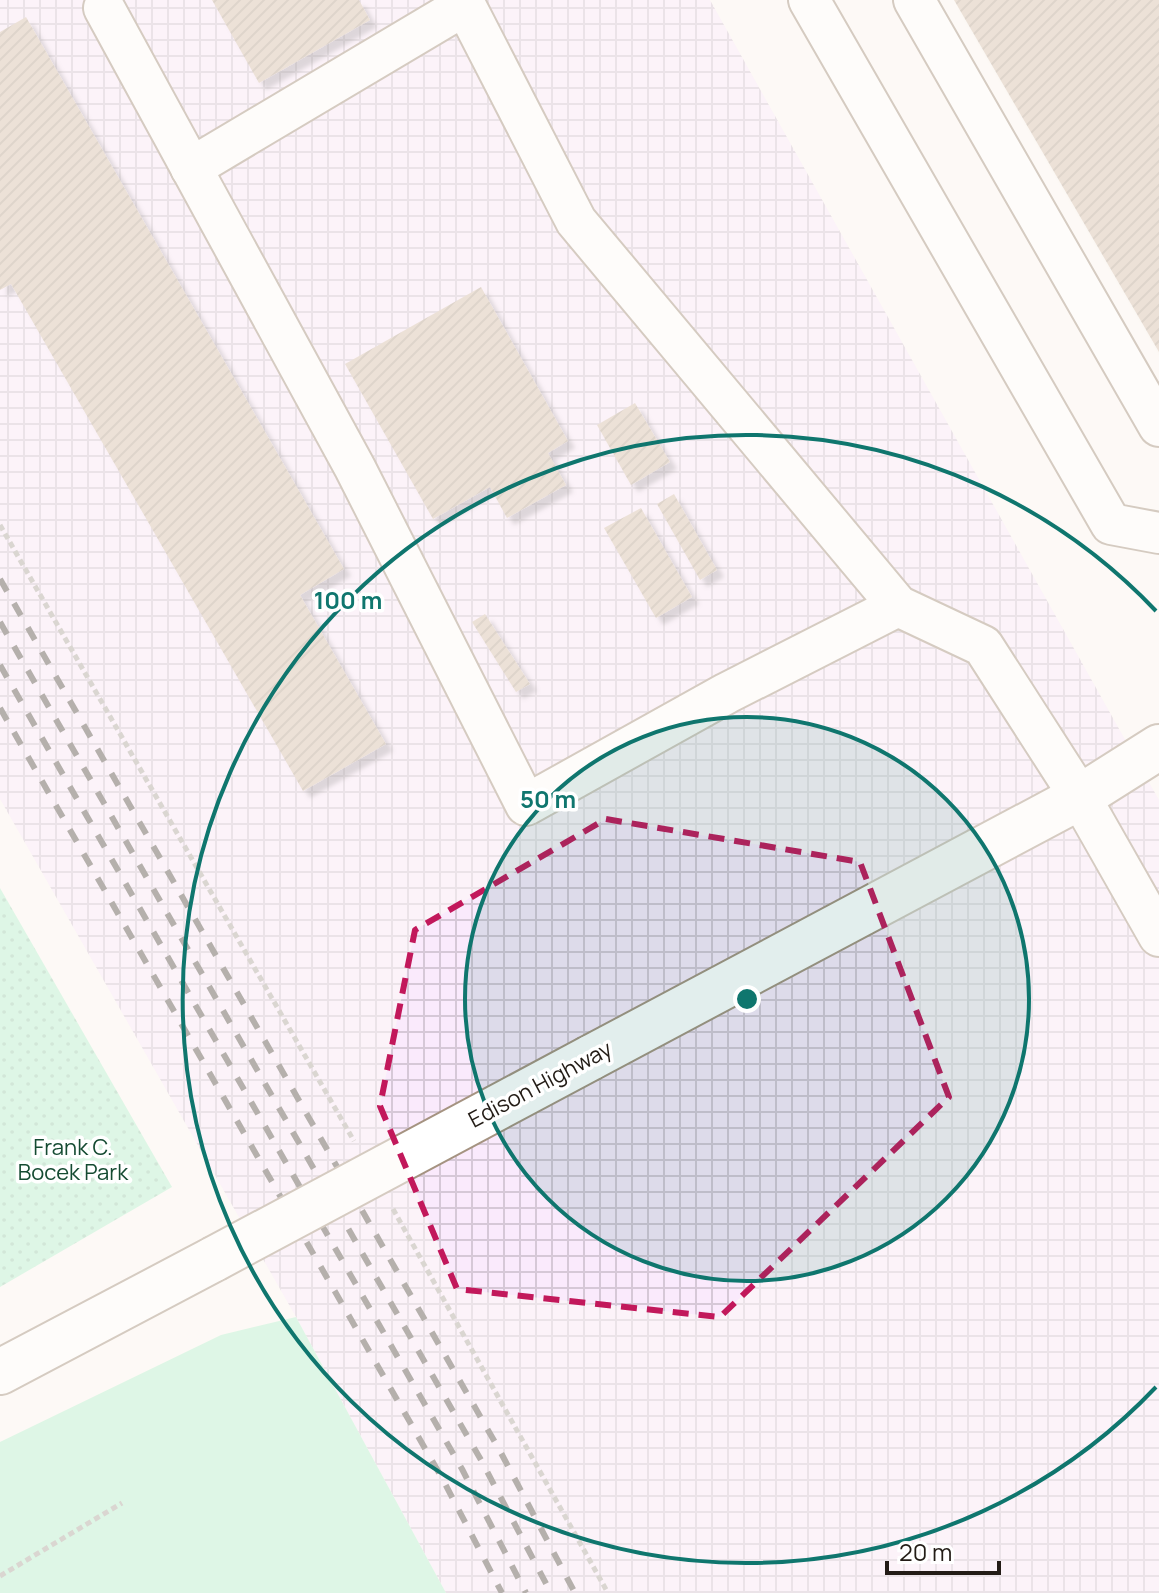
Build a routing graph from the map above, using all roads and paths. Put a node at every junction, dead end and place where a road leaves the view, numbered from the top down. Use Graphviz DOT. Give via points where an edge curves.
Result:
graph roads {
  1 [pos="809,0"];
  2 [pos="914,0"];
  3 [pos="104,8"];
  4 [pos="191,168"];
  5 [pos="1159,426"];
  6 [pos="0,525"];
  7 [pos="1159,533"];
  8 [pos="898,606"];
  9 [pos="1159,747"];
  10 [pos="1159,763"];
  11 [pos="1080,797"];
  12 [pos="1159,936"];
  13 [pos="357,1145"];
  14 [pos="388,1201"];
  15 [pos="0,1372"];
  16 [pos="122,1503"];
  17 [pos="0,1576"];
  18 [pos="608,1593"];
  1 -- 7 [label="lane" via="1111,524"];
  2 -- 5 [label="lane"];
  3 -- 4 [label="lane"];
  4 -- 8 [label="lane" via="465,5 576,221"];
  4 -- 8 [label="lane" via="355,468 526,805"];
  6 -- 13 [label="path"];
  8 -- 11 [label="lane" via="983,646"];
  9 -- 11 [label="main road, Edison Highway"];
  10 -- 11 [label="main road, Edison Highway"];
  11 -- 12 [label="lane"];
  11 -- 15 [label="main road, Edison Highway, bridge"];
  14 -- 18 [label="path"];
  16 -- 17 [label="path"];
}
